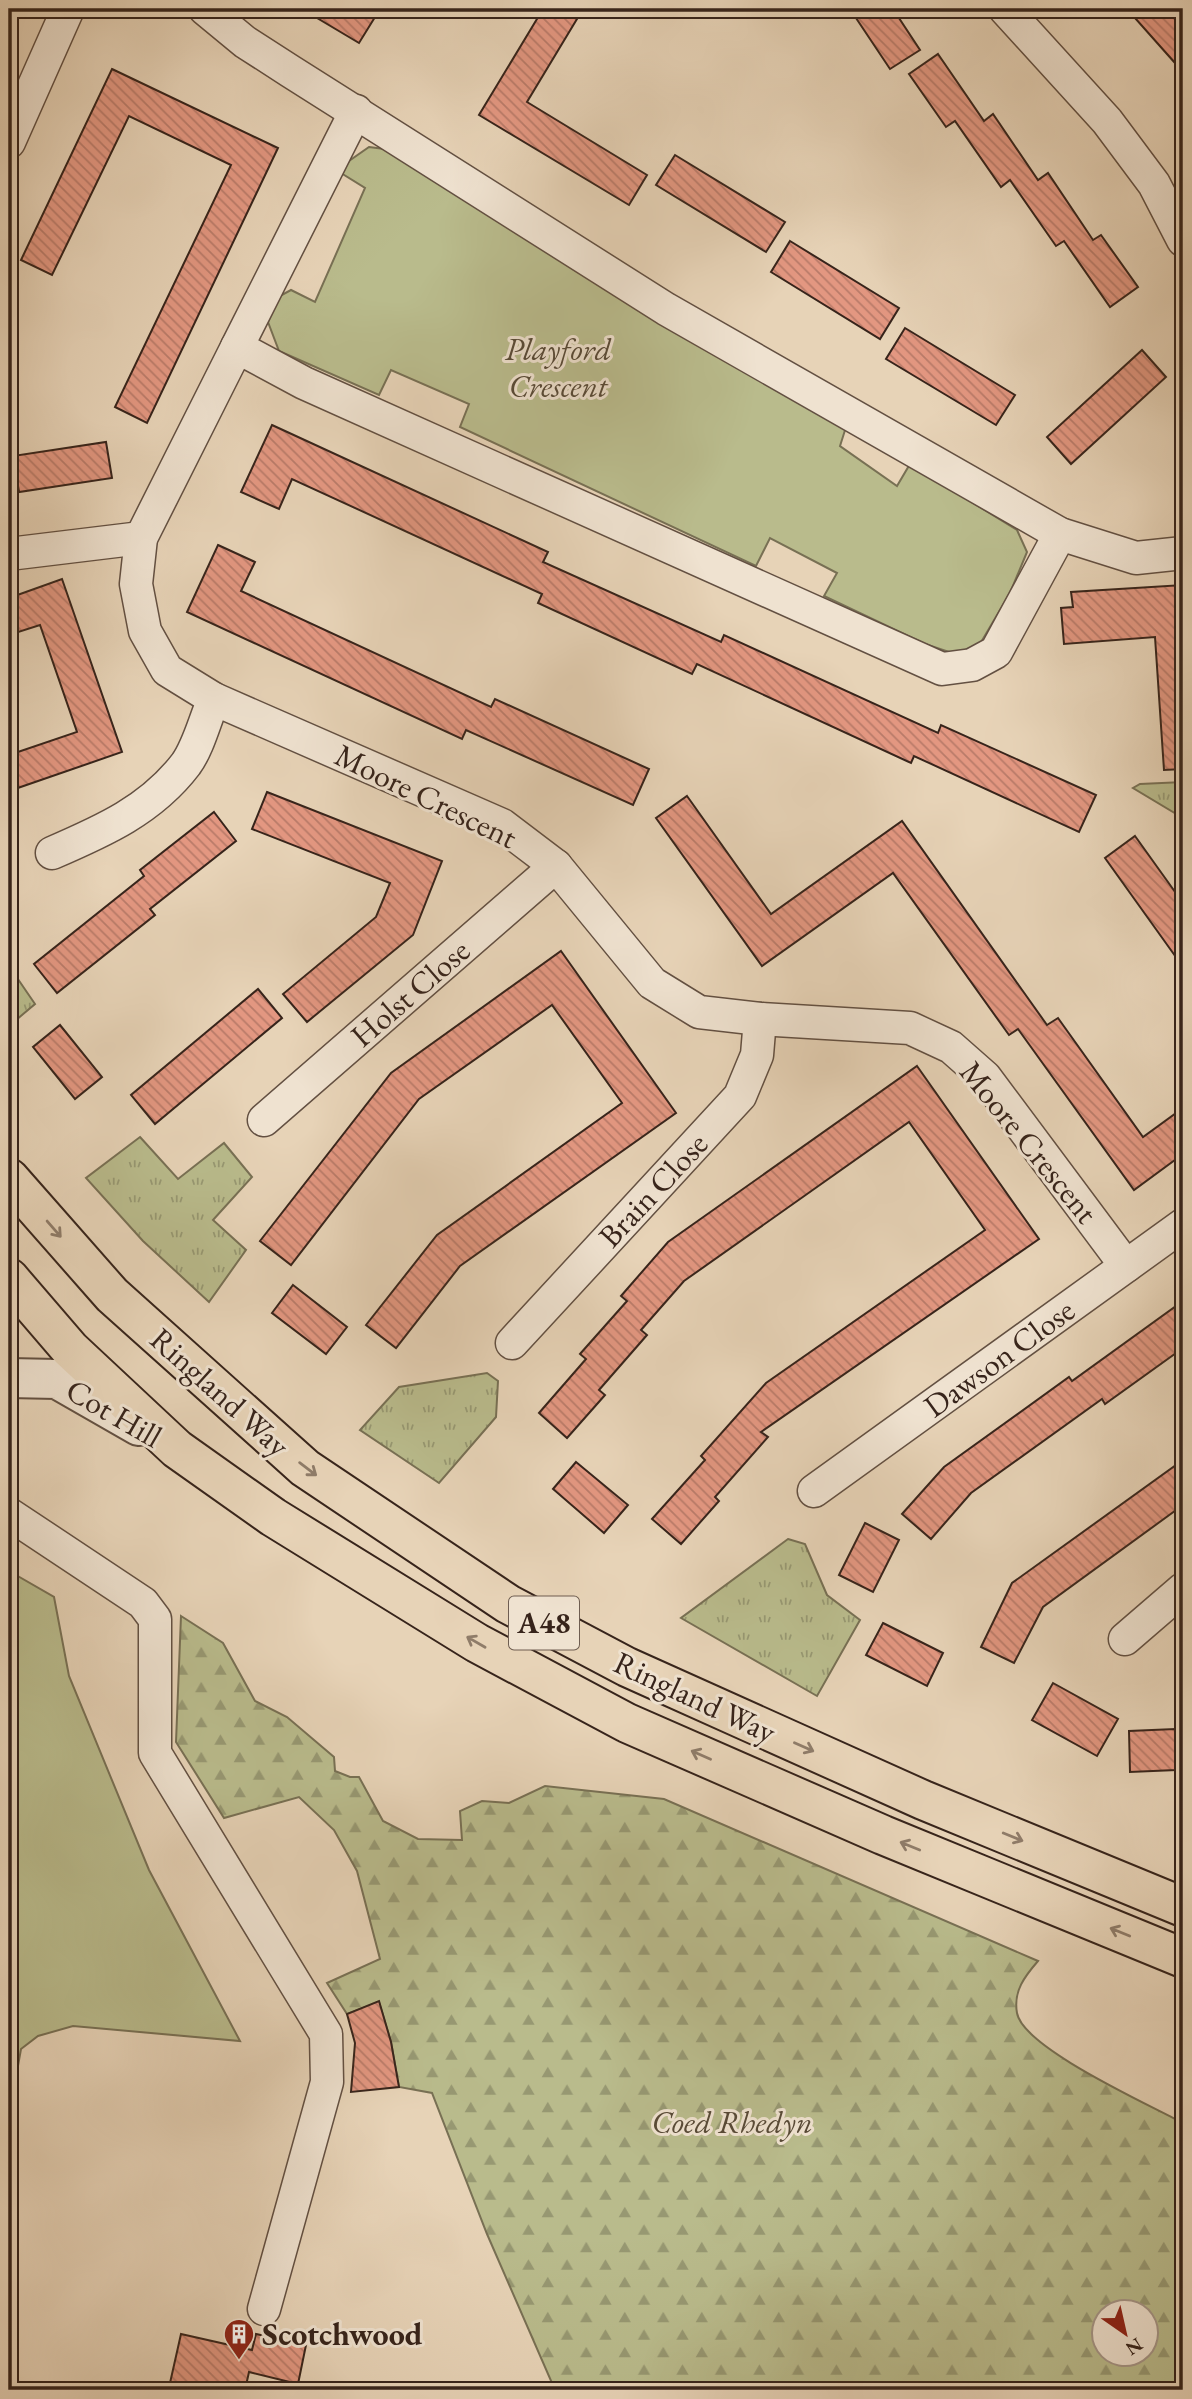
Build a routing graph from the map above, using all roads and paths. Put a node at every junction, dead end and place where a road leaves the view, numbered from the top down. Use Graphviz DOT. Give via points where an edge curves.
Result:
graph roads {
  1 [pos="68,9"];
  2 [pos="205,9"];
  3 [pos="1005,9"];
  4 [pos="356,111"];
  5 [pos="9,142"];
  6 [pos="1183,240"];
  7 [pos="237,347"];
  8 [pos="1060,534"];
  9 [pos="141,538"];
  10 [pos="1183,553"];
  11 [pos="9,554"];
  12 [pos="214,699"];
  13 [pos="52,853"];
  14 [pos="556,866"];
  15 [pos="760,1019"];
  16 [pos="264,1121"];
  17 [pos="9,1178"];
  18 [pos="1183,1226"];
  19 [pos="1126,1266"];
  20 [pos="9,1278"];
  21 [pos="512,1343"];
  22 [pos="9,1378"];
  23 [pos="177,1449"];
  24 [pos="814,1492"];
  25 [pos="9,1514"];
  26 [pos="1183,1589"];
  27 [pos="1125,1639"];
  28 [pos="1183,1907"];
  29 [pos="1183,1958"];
  30 [pos="264,2309"];
  1 -- 5 [label="street"];
  2 -- 4 [label="street" via="245,41"];
  3 -- 6 [label="street" via="1107,121 1154,184"];
  4 -- 7 [label="street"];
  4 -- 8 [label="street" via="666,309"];
  7 -- 8 [label="street" via="304,383 942,669 972,665 996,652"];
  7 -- 9 [label="street, Moore Crescent"];
  8 -- 10 [label="street" via="1136,558"];
  9 -- 11 [label="street"];
  9 -- 12 [label="street, Moore Crescent" via="136,584 145,631 167,670"];
  12 -- 13 [label="street" via="187,762 152,801 109,828"];
  12 -- 14 [label="street, Moore Crescent" via="502,825"];
  14 -- 15 [label="street, Moore Crescent" via="652,982 699,1012"];
  14 -- 16 [label="street, Holst Close"];
  15 -- 19 [label="street, Moore Crescent" via="910,1028 951,1047 985,1077"];
  15 -- 21 [label="street, Brain Close" via="757,1055 740,1097"];
  17 -- 28 [label="main road, Ringland Way / A48, one-way" via="112,1295 305,1468 508,1604 639,1673 923,1800"];
  18 -- 19 [label="street, Dawson Close"];
  19 -- 24 [label="street, Dawson Close"];
  20 -- 23 [label="main road, Ringland Way / A48" via="70,1349"];
  22 -- 23 [label="street, Cot Hill" via="57,1379"];
  29 -- 23 [label="main road, Ringland Way / A48, one-way" via="627,1723 477,1643 272,1517"];
  25 -- 30 [label="street" via="143,1603 155,1619 155,1753 326,2034 327,2082"];
  26 -- 27 [label="street"];
}
